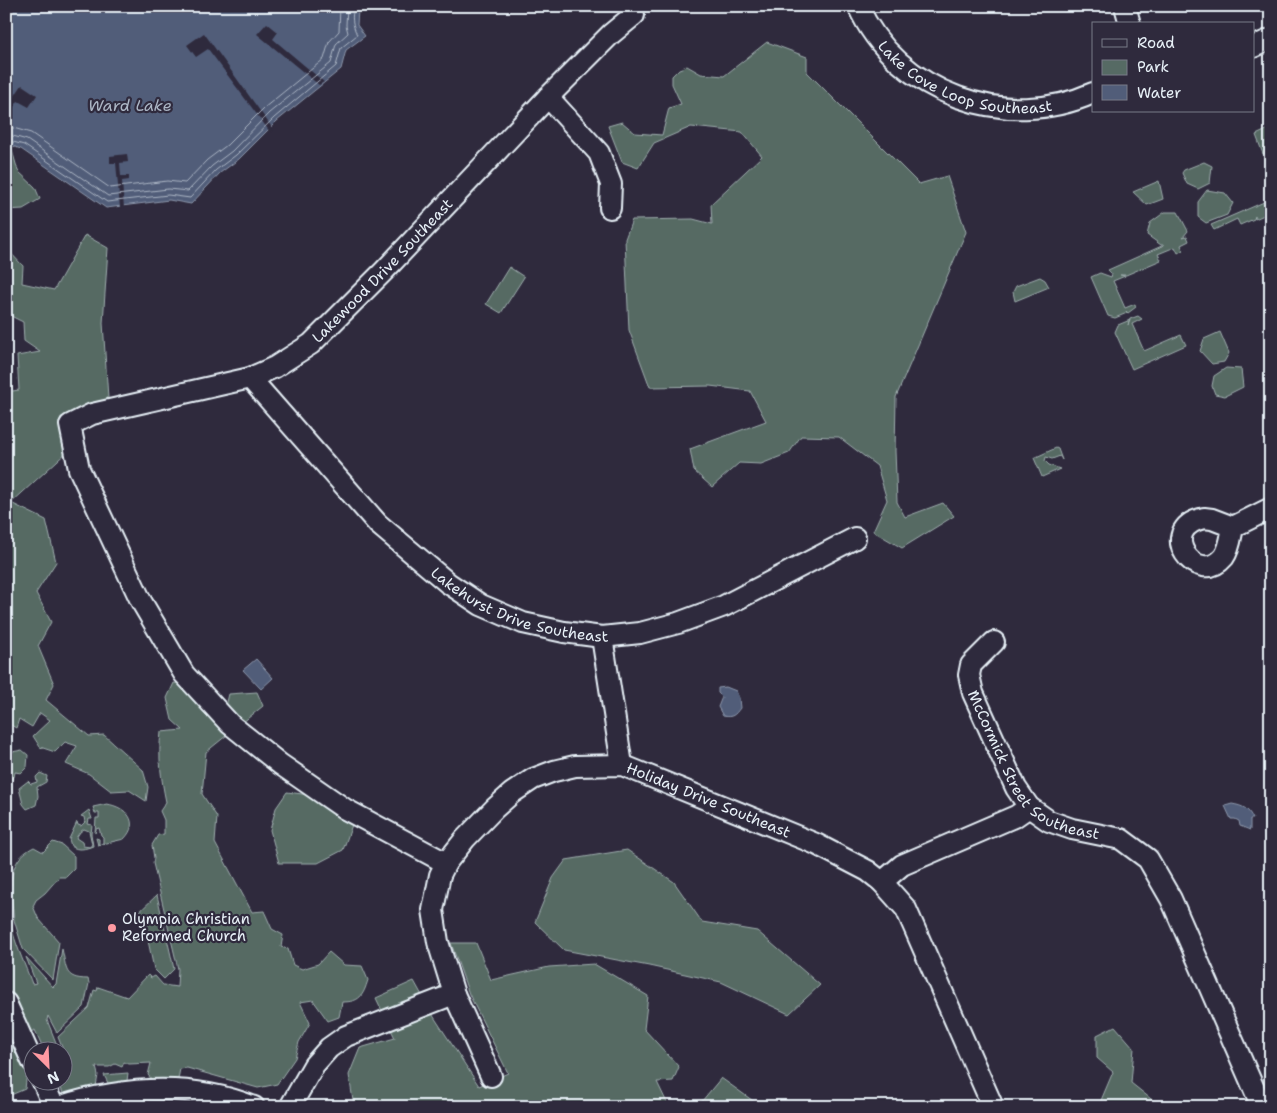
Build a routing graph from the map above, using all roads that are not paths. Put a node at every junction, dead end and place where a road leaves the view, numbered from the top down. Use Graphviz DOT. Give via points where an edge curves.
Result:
graph roads {
  1 [pos="858,6"];
  2 [pos="1125,6"];
  3 [pos="634,16"];
  4 [pos="1129,22"];
  5 [pos="1271,39"];
  6 [pos="1254,47"];
  7 [pos="1092,93"];
  8 [pos="548,98"];
  9 [pos="610,208"];
  10 [pos="250,378"];
  11 [pos="1271,508"];
  12 [pos="1233,527"];
  13 [pos="855,538"];
  14 [pos="602,637"];
  15 [pos="994,642"];
  16 [pos="622,765"];
  17 [pos="1029,807"];
  18 [pos="446,863"];
  19 [pos="882,882"];
  20 [pos="454,994"];
  21 [pos="6,1003"];
  22 [pos="23,1040"];
  23 [pos="491,1076"];
  24 [pos="46,1090"];
  25 [pos="54,1107"];
  26 [pos="58,1107"];
  27 [pos="254,1107"];
  28 [pos="290,1107"];
  29 [pos="993,1107"];
  30 [pos="1262,1107"];
  1 -- 7 [label="street, Lake Cove Loop Southeast" via="879,42 898,62 945,93 967,101 1002,107 1038,108"];
  2 -- 4 [label="street"];
  3 -- 8 [label="street, Lakewood Drive Southeast" via="611,34"];
  5 -- 6 [label="street"];
  8 -- 9 [label="street" via="600,154 611,184"];
  8 -- 10 [label="street, Lakewood Drive Southeast" via="311,344 275,367"];
  10 -- 14 [label="street, Lakehurst Drive Southeast" via="378,524 448,583 481,605 523,623"];
  10 -- 18 [label="street, Lakewood Drive Southeast" via="92,414 70,425 79,469 140,601 184,674 230,724 280,764 345,808"];
  11 -- 12 [label="street"];
  13 -- 14 [label="street, Lakehurst Drive Southeast" via="724,606 640,633"];
  14 -- 16 [label="street"];
  15 -- 17 [label="street, McCormick Street Southeast" via="971,665 969,675 973,693 1016,788"];
  16 -- 18 [label="street, Holiday Drive Southeast" via="575,766 533,779 495,808 464,839"];
  16 -- 19 [label="street, Holiday Drive Southeast" via="816,844 868,871"];
  17 -- 19 [label="street" via="1016,816 902,865"];
  17 -- 30 [label="street, McCormick Street Southeast" via="1049,821 1072,829 1121,839 1148,859 1171,899"];
  18 -- 20 [label="street, Holiday Drive Southeast" via="440,875 433,910 438,942"];
  19 -- 29 [label="street, Holiday Drive Southeast" via="906,909"];
  20 -- 23 [label="street, Holiday Drive Southeast"];
  20 -- 28 [label="street" via="346,1036 329,1048 314,1065"];
  21 -- 22 [label="street"];
  24 -- 25 [label="street"];
  26 -- 27 [label="street" via="87,1098 165,1089 207,1094"];
}
